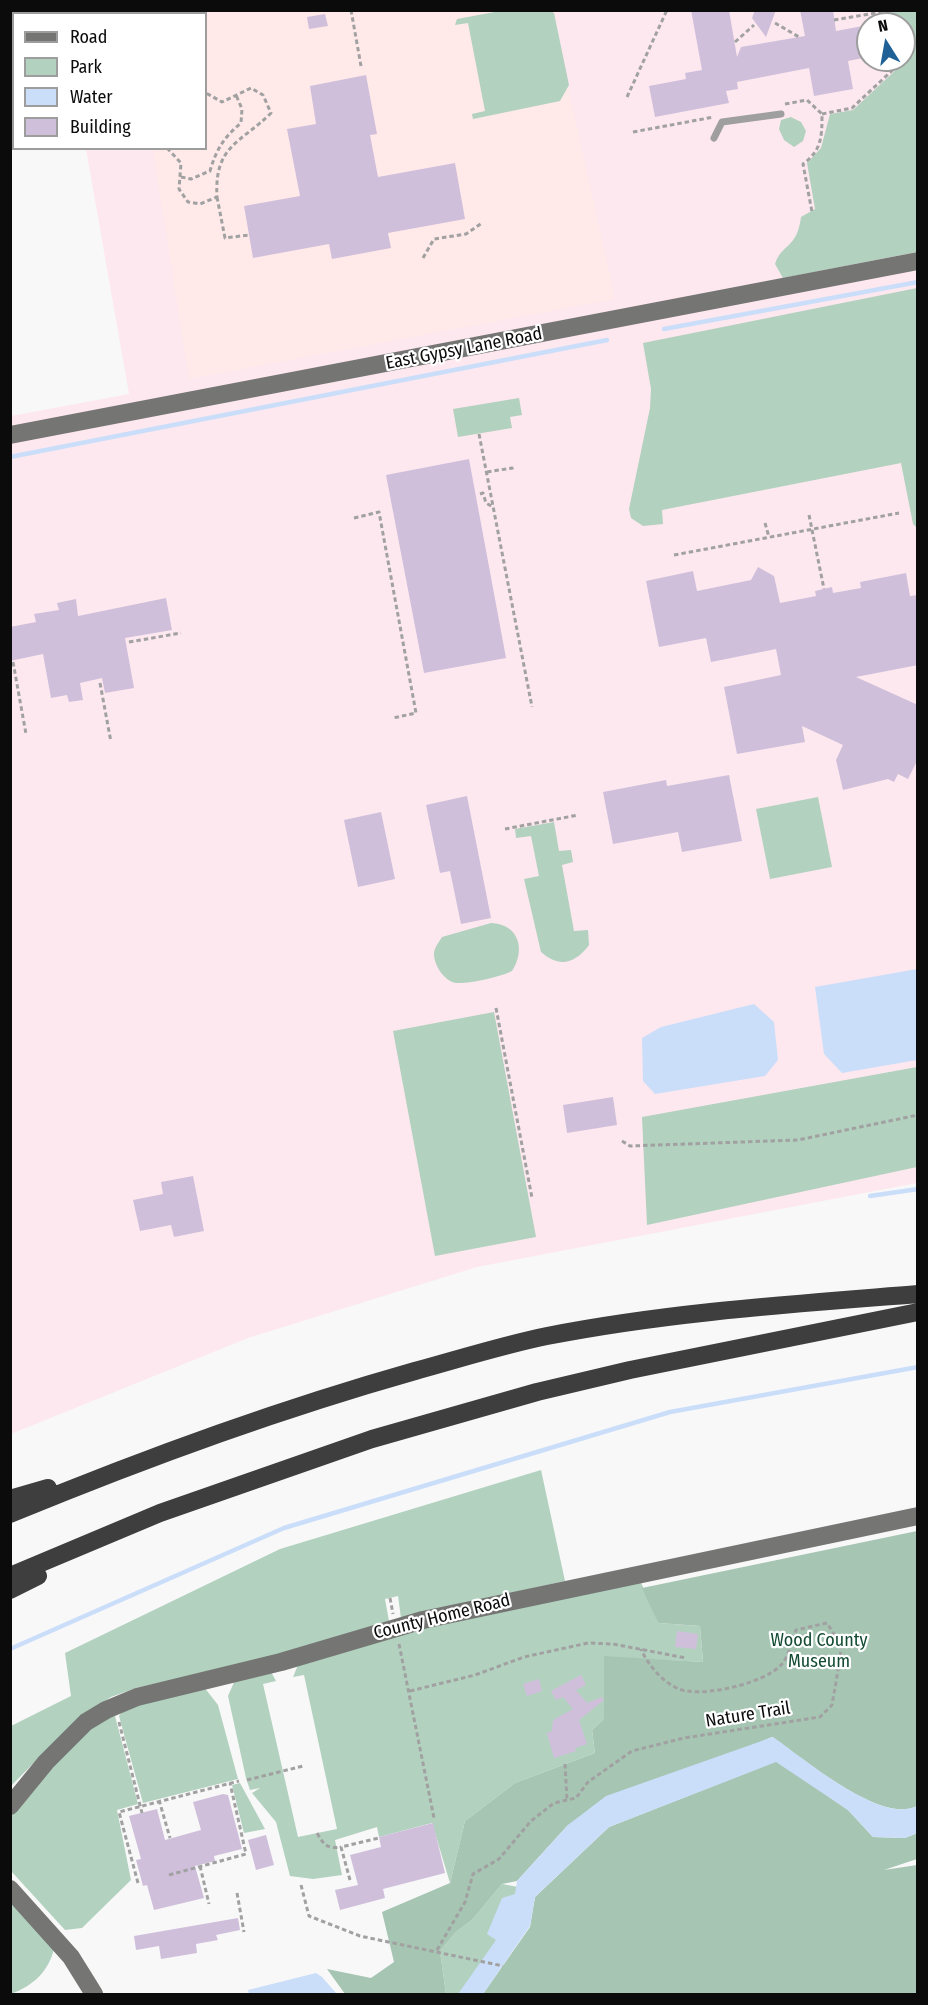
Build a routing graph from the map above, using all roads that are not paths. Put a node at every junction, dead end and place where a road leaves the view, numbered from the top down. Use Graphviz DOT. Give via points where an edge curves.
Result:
graph roads {
  1 [pos="781,114"];
  2 [pos="714,138"];
  3 [pos="918,261"];
  4 [pos="10,435"];
  5 [pos="918,1294"];
  6 [pos="918,1312"];
  7 [pos="134,1464"];
  8 [pos="10,1498"];
  9 [pos="160,1513"];
  10 [pos="10,1514"];
  11 [pos="918,1516"];
  12 [pos="10,1576"];
  13 [pos="10,1590"];
  14 [pos="10,1806"];
  15 [pos="10,1889"];
  16 [pos="94,1995"];
  1 -- 2 [label="lane" via="722,122"];
  3 -- 4 [label="street, East Gypsy Lane Road"];
  5 -- 7 [label="highway" via="749,1308 547,1336 349,1389"];
  6 -- 9 [label="highway" via="537,1392 372,1439"];
  7 -- 8 [label="highway"];
  7 -- 10 [label="highway"];
  9 -- 12 [label="highway"];
  9 -- 13 [label="highway"];
  11 -- 14 [label="street, County Home Road" via="511,1600 181,1685 114,1706 69,1737"];
  15 -- 16 [label="street" via="71,1957"];
}
